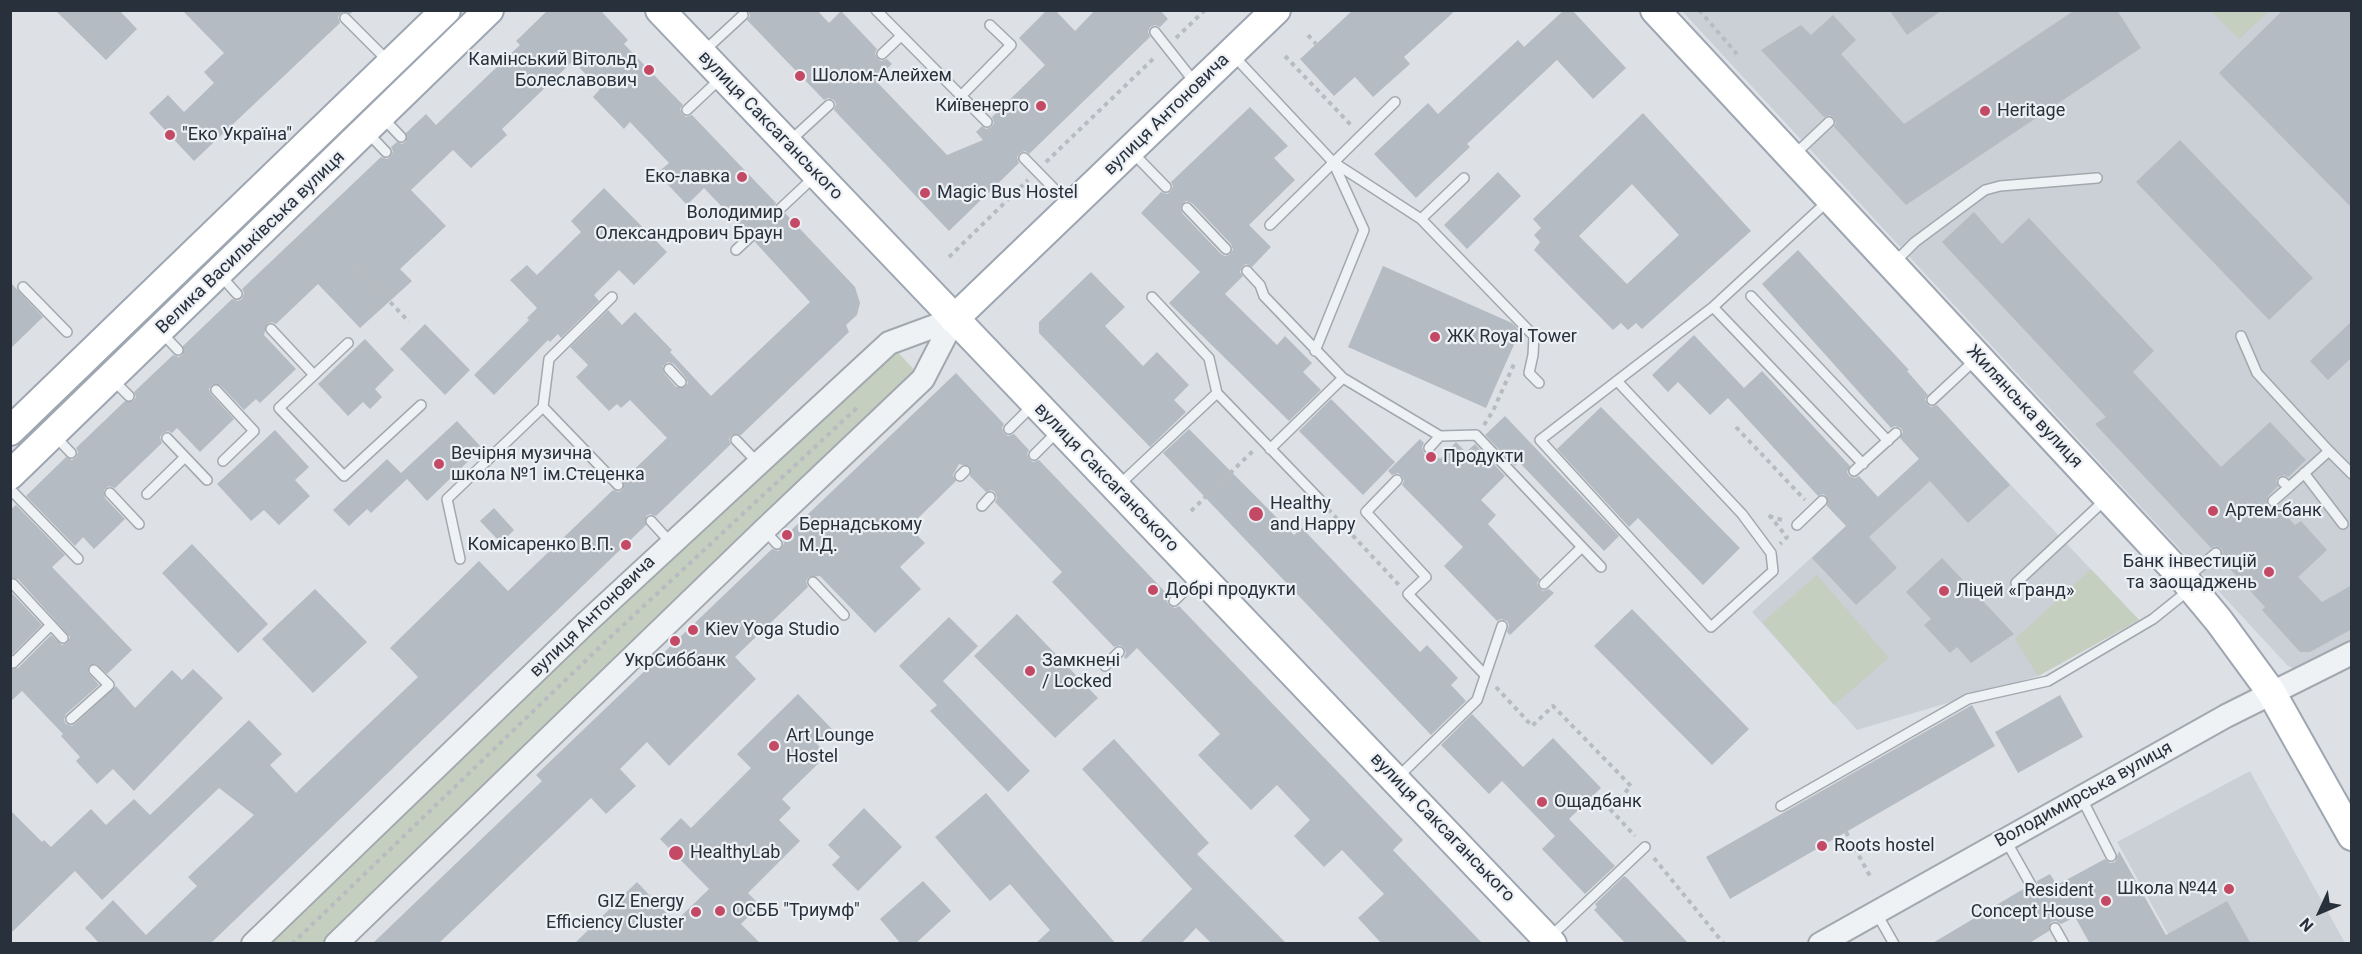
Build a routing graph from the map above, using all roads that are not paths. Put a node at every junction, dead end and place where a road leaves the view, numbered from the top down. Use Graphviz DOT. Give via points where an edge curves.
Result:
graph roads {
  1 [pos="446,10"];
  2 [pos="489,10"];
  3 [pos="660,10"];
  4 [pos="876,10"];
  5 [pos="1276,10"];
  6 [pos="1655,10"];
  7 [pos="743,15"];
  8 [pos="345,18"];
  9 [pos="990,25"];
  10 [pos="1155,32"];
  11 [pos="901,36"];
  12 [pos="1232,53"];
  13 [pos="701,54"];
  14 [pos="882,54"];
  15 [pos="391,65"];
  16 [pos="723,77"];
  17 [pos="1197,86"];
  18 [pos="961,96"];
  19 [pos="1395,102"];
  20 [pos="828,105"];
  21 [pos="687,110"];
  22 [pos="987,122"];
  23 [pos="1829,122"];
  24 [pos="374,124"];
  25 [pos="401,137"];
  26 [pos="787,144"];
  27 [pos="1130,150"];
  28 [pos="387,152"];
  29 [pos="1792,157"];
  30 [pos="1024,158"];
  31 [pos="1333,162"];
  32 [pos="816,175"];
  33 [pos="1464,178"];
  34 [pos="2097,178"];
  35 [pos="1166,188"];
  36 [pos="1830,198"];
  37 [pos="1072,206"];
  38 [pos="781,208"];
  39 [pos="1186,208"];
  40 [pos="1421,219"];
  41 [pos="1270,225"];
  42 [pos="750,237"];
  43 [pos="1226,249"];
  44 [pos="736,250"];
  45 [pos="1892,265"];
  46 [pos="1247,271"];
  47 [pos="23,286"];
  48 [pos="1751,296"];
  49 [pos="612,297"];
  50 [pos="1152,297"];
  51 [pos="1713,307"];
  52 [pos="954,320"];
  53 [pos="271,329"];
  54 [pos="67,332"];
  55 [pos="2241,336"];
  56 [pos="348,343"];
  57 [pos="1316,351"];
  58 [pos="1978,357"];
  59 [pos="669,369"];
  60 [pos="314,375"];
  61 [pos="1343,378"];
  62 [pos="681,382"];
  63 [pos="1618,382"];
  64 [pos="1539,384"];
  65 [pos="216,390"];
  66 [pos="1216,393"];
  67 [pos="1932,400"];
  68 [pos="1035,404"];
  69 [pos="421,405"];
  70 [pos="543,407"];
  71 [pos="1009,429"];
  72 [pos="1060,429"];
  73 [pos="10,432"];
  74 [pos="1896,433"];
  75 [pos="1440,436"];
  76 [pos="167,438"];
  77 [pos="736,440"];
  78 [pos="1888,441"];
  79 [pos="1429,448"];
  80 [pos="1270,449"];
  81 [pos="2329,451"];
  82 [pos="1034,455"];
  83 [pos="185,457"];
  84 [pos="223,460"];
  85 [pos="758,463"];
  86 [pos="1863,464"];
  87 [pos="1854,471"];
  88 [pos="2304,473"];
  89 [pos="2352,474"];
  90 [pos="10,475"];
  91 [pos="207,480"];
  92 [pos="1397,480"];
  93 [pos="618,485"];
  94 [pos="1116,488"];
  95 [pos="10,489"];
  96 [pos="110,493"];
  97 [pos="147,494"];
  98 [pos="990,497"];
  99 [pos="2107,497"];
  100 [pos="1320,500"];
  101 [pos="1822,501"];
  102 [pos="2273,501"];
  103 [pos="982,506"];
  104 [pos="651,521"];
  105 [pos="139,524"];
  106 [pos="2343,524"];
  107 [pos="1797,525"];
  108 [pos="671,543"];
  109 [pos="1582,547"];
  110 [pos="2216,553"];
  111 [pos="460,559"];
  112 [pos="78,560"];
  113 [pos="1601,567"];
  114 [pos="1200,576"];
  115 [pos="813,582"];
  116 [pos="2016,583"];
  117 [pos="13,584"];
  118 [pos="1544,584"];
  119 [pos="2188,584"];
  120 [pos="1174,601"];
  121 [pos="844,615"];
  122 [pos="51,625"];
  123 [pos="1502,626"];
  124 [pos="63,638"];
  125 [pos="1119,652"];
  126 [pos="2352,652"];
  127 [pos="10,660"];
  128 [pos="1105,666"];
  129 [pos="94,670"];
  130 [pos="1485,675"];
  131 [pos="2271,692"];
  132 [pos="71,719"];
  133 [pos="1396,780"];
  134 [pos="2081,797"];
  135 [pos="1781,806"];
  136 [pos="2352,836"];
  137 [pos="2005,839"];
  138 [pos="1645,847"];
  139 [pos="2111,856"];
  140 [pos="2031,885"];
  141 [pos="1876,912"];
  142 [pos="2055,928"];
  143 [pos="1550,941"];
  144 [pos="253,944"];
  145 [pos="336,944"];
  146 [pos="1820,944"];
  147 [pos="1894,944"];
  148 [pos="2064,944"];
  1 -- 15 [label="main road, Велика Васильківська вулиця"];
  2 -- 24 [label="main road, Велика Васильківська вулиця"];
  3 -- 13 [label="main road, вулиця Саксаганського"];
  4 -- 11 [label="lane"];
  5 -- 12 [label="main road, вулиця Антоновича"];
  6 -- 29 [label="main road, Жилянська вулиця"];
  7 -- 13 [label="lane"];
  8 -- 15 [label="lane"];
  9 -- 18 [label="lane" via="1011,45"];
  10 -- 17 [label="lane"];
  11 -- 14 [label="lane"];
  11 -- 18 [label="lane"];
  12 -- 17 [label="main road, вулиця Антоновича"];
  12 -- 31 [label="lane"];
  13 -- 16 [label="main road, вулиця Саксаганського"];
  15 -- 73 [label="main road, Велика Васильківська вулиця"];
  16 -- 21 [label="lane"];
  16 -- 26 [label="main road, вулиця Саксаганського"];
  17 -- 27 [label="main road, вулиця Антоновича"];
  18 -- 22 [label="lane"];
  19 -- 31 [label="lane"];
  20 -- 26 [label="lane"];
  23 -- 29 [label="lane"];
  24 -- 25 [label="lane"];
  24 -- 28 [label="lane"];
  24 -- 90 [label="main road, Велика Васильківська вулиця" via="228,284 169,341 62,443"];
  26 -- 32 [label="main road, вулиця Саксаганського"];
  27 -- 35 [label="lane"];
  27 -- 37 [label="main road, вулиця Антоновича"];
  29 -- 36 [label="main road, Жилянська вулиця"];
  30 -- 37 [label="lane"];
  31 -- 40 [label="lane"];
  31 -- 41 [label="lane"];
  31 -- 57 [label="lane" via="1365,230"];
  32 -- 38 [label="lane"];
  32 -- 52 [label="main road, вулиця Саксаганського"];
  33 -- 40 [label="lane"];
  34 -- 45 [label="lane" via="1985,190 1915,242"];
  36 -- 45 [label="main road, Жилянська вулиця"];
  36 -- 51 [label="lane"];
  37 -- 52 [label="main road, вулиця Антоновича"];
  39 -- 43 [label="lane"];
  40 -- 64 [label="lane" via="1534,336 1529,373"];
  42 -- 44 [label="lane"];
  45 -- 58 [label="main road, Жилянська вулиця"];
  46 -- 57 [label="lane" via="1264,296"];
  47 -- 54 [label="lane"];
  48 -- 78 [label="lane"];
  49 -- 70 [label="lane" via="549,359"];
  50 -- 66 [label="lane" via="1209,358"];
  51 -- 63 [label="lane"];
  51 -- 86 [label="lane"];
  52 -- 68 [label="main road, вулиця Саксаганського"];
  52 -- 85 [label="street, вулиця Антоновича" via="889,343"];
  52 -- 145 [label="street, вулиця Антоновича" via="923,379 771,537 607,682"];
  53 -- 60 [label="lane"];
  55 -- 81 [label="lane" via="2257,373"];
  56 -- 60 [label="lane"];
  57 -- 61 [label="lane"];
  58 -- 67 [label="lane"];
  58 -- 99 [label="main road, Жилянська вулиця"];
  59 -- 62 [label="lane"];
  60 -- 69 [label="lane" via="279,408 344,476"];
  61 -- 75 [label="lane"];
  61 -- 80 [label="lane"];
  63 -- 63 [label="lane" via="1540,440 1711,627 1773,571 1771,553 1742,514"];
  65 -- 84 [label="lane" via="254,431"];
  66 -- 80 [label="lane"];
  66 -- 94 [label="lane"];
  68 -- 71 [label="lane"];
  68 -- 72 [label="main road, вулиця Саксаганського"];
  70 -- 93 [label="lane"];
  70 -- 111 [label="lane" via="447,499"];
  72 -- 82 [label="lane"];
  72 -- 94 [label="main road, вулиця Саксаганського"];
  74 -- 78 [label="lane"];
  75 -- 79 [label="lane"];
  75 -- 109 [label="lane" via="1476,435"];
  76 -- 83 [label="lane"];
  77 -- 85 [label="lane"];
  78 -- 86 [label="lane"];
  80 -- 100 [label="lane"];
  81 -- 88 [label="lane"];
  81 -- 89 [label="lane"];
  83 -- 91 [label="lane"];
  83 -- 97 [label="lane"];
  85 -- 108 [label="street, вулиця Антоновича"];
  86 -- 87 [label="lane"];
  88 -- 102 [label="lane" via="2286,485"];
  88 -- 106 [label="lane"];
  92 -- 130 [label="lane" via="1366,512 1426,577 1408,594"];
  94 -- 114 [label="main road, вулиця Саксаганського"];
  95 -- 112 [label="lane"];
  96 -- 105 [label="lane"];
  98 -- 103 [label="lane"];
  99 -- 116 [label="lane"];
  99 -- 119 [label="main road, Жилянська вулиця"];
  101 -- 107 [label="lane"];
  104 -- 108 [label="lane"];
  108 -- 144 [label="street, вулиця Антоновича"];
  109 -- 113 [label="lane"];
  109 -- 118 [label="lane"];
  110 -- 119 [label="lane"];
  114 -- 120 [label="lane"];
  114 -- 133 [label="main road, вулиця Саксаганського"];
  115 -- 121 [label="lane"];
  117 -- 122 [label="lane"];
  119 -- 131 [label="main road, Жилянська вулиця"];
  119 -- 135 [label="lane" via="2153,619 2048,681 1968,699"];
  122 -- 124 [label="lane"];
  122 -- 127 [label="lane" via="13,663"];
  123 -- 130 [label="lane"];
  125 -- 128 [label="lane"];
  126 -- 131 [label="street, Володимирська вулиця"];
  129 -- 132 [label="lane" via="109,685"];
  130 -- 133 [label="lane" via="1477,700"];
  131 -- 134 [label="street, Володимирська вулиця"];
  131 -- 136 [label="main road, Жилянська вулиця"];
  133 -- 143 [label="main road, вулиця Саксаганського"];
  134 -- 137 [label="street, Володимирська вулиця"];
  134 -- 139 [label="lane"];
  137 -- 140 [label="lane"];
  137 -- 141 [label="street, Володимирська вулиця"];
  138 -- 143 [label="lane"];
  141 -- 146 [label="street, Володимирська вулиця"];
  141 -- 147 [label="lane"];
  142 -- 148 [label="lane"];
}
